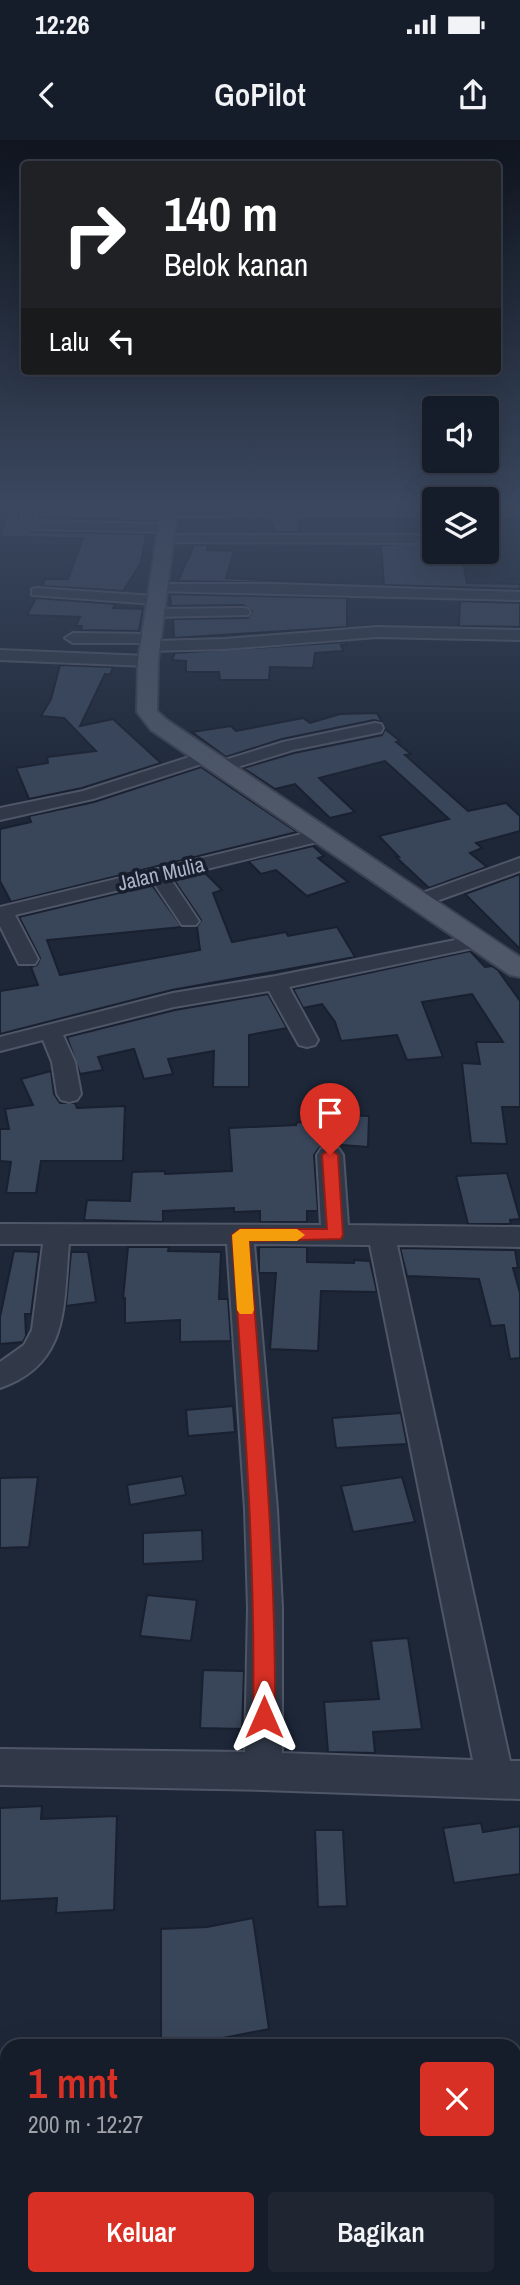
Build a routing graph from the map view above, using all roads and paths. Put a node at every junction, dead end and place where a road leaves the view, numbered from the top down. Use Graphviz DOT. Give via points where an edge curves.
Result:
graph roads {
  1 [pos="156,603"];
  2 [pos="178,603"];
  3 [pos="243,612"];
  4 [pos="520,635"];
  5 [pos="73,638"];
  6 [pos="149,648"];
  7 [pos="0,655"];
  8 [pos="375,727"];
  9 [pos="214,761"];
  10 [pos="0,814"];
  11 [pos="322,835"];
  12 [pos="520,864"];
  13 [pos="158,875"];
  14 [pos="421,900"];
  15 [pos="1,913"];
  16 [pos="190,921"];
  17 [pos="480,941"];
  18 [pos="27,959"];
  19 [pos="520,968"];
  20 [pos="276,983"];
  21 [pos="50,1032"];
  22 [pos="307,1040"];
  23 [pos="0,1044"];
  24 [pos="69,1094"];
  25 [pos="330,1155"];
  26 [pos="0,1234"];
  27 [pos="57,1235"];
  28 [pos="240,1235"];
  29 [pos="335,1235"];
  30 [pos="381,1236"];
  31 [pos="520,1237"];
  32 [pos="0,1376"];
  33 [pos="0,1767"];
  34 [pos="263,1771"];
  35 [pos="507,1779"];
  1 -- 6 [label="main road"];
  2 -- 3 [label="street"];
  4 -- 6 [label="street" via="377,632"];
  5 -- 6 [label="street"];
  6 -- 7 [label="street"];
  6 -- 9 [label="main road" via="147,712"];
  8 -- 9 [label="street"];
  9 -- 10 [label="street"];
  9 -- 11 [label="main road"];
  11 -- 13 [label="street, Jalan Mulia"];
  11 -- 14 [label="main road"];
  12 -- 14 [label="street"];
  13 -- 15 [label="street, Jalan Mulia"];
  13 -- 16 [label="street"];
  14 -- 17 [label="main road"];
  15 -- 18 [label="street"];
  17 -- 19 [label="main road"];
  17 -- 20 [label="street"];
  20 -- 21 [label="street" via="173,1000"];
  20 -- 22 [label="street"];
  21 -- 23 [label="street"];
  21 -- 24 [label="street" via="66,1070"];
  25 -- 29 [label="street"];
  26 -- 27 [label="street"];
  27 -- 28 [label="street"];
  27 -- 32 [label="street" via="42,1345 26,1363"];
  28 -- 29 [label="street"];
  28 -- 34 [label="street" via="265,1608"];
  29 -- 30 [label="street"];
  30 -- 31 [label="street"];
  30 -- 35 [label="street" via="452,1562"];
  33 -- 34 [label="street"];
  34 -- 35 [label="street"];
}
